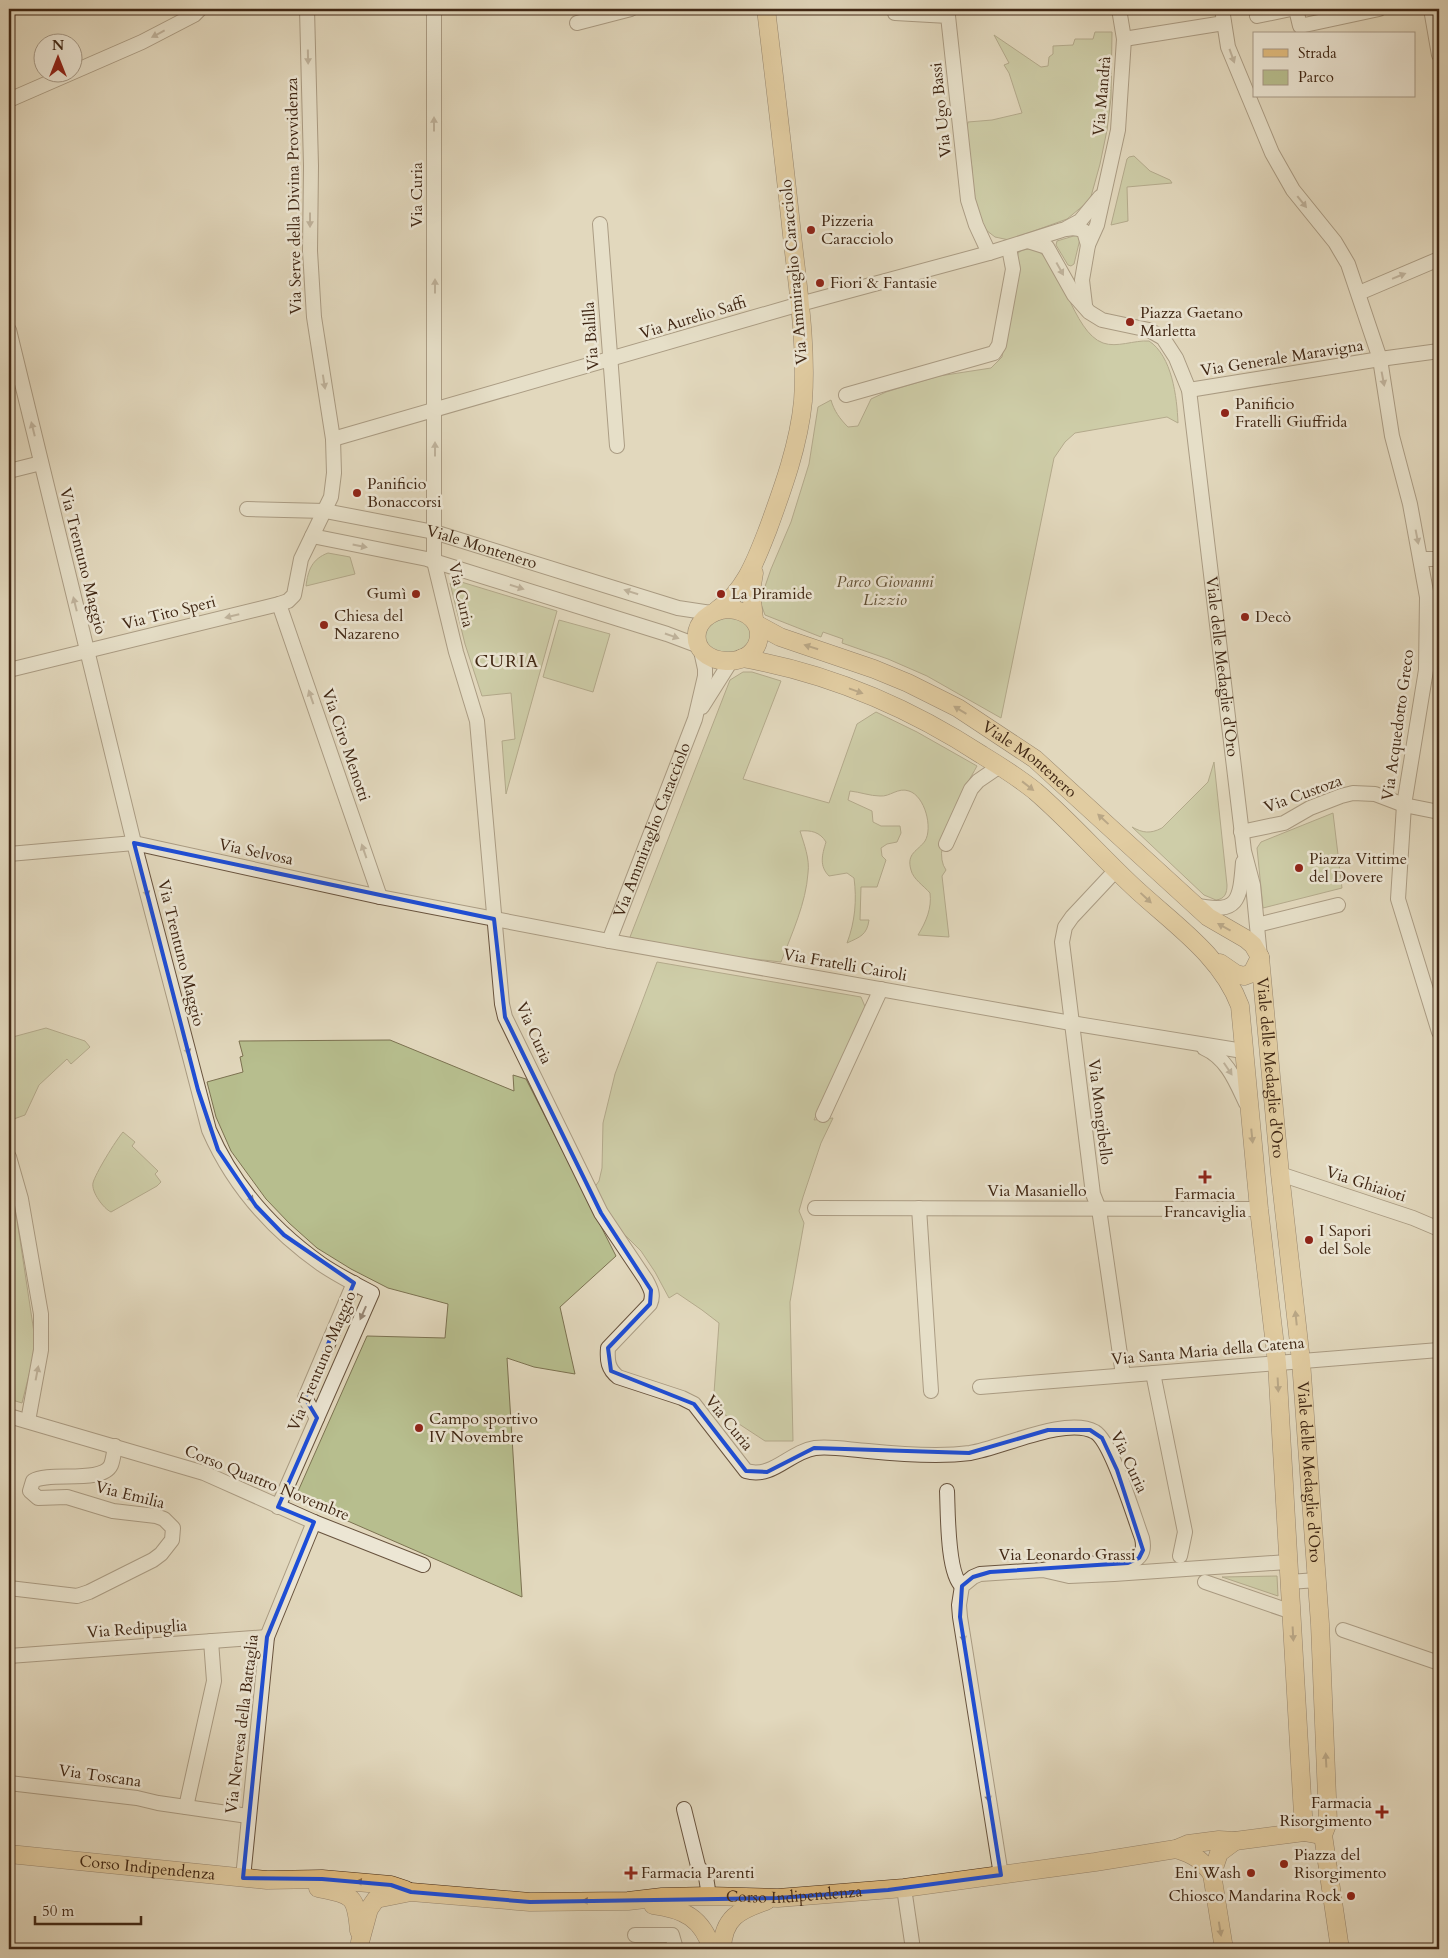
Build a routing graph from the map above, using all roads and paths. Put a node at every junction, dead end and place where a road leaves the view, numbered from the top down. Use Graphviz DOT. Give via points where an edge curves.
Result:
graph roads {
  1 [pos="200,9"];
  2 [pos="307,9"];
  3 [pos="434,9"];
  4 [pos="632,9"];
  5 [pos="766,9"];
  6 [pos="894,9"];
  7 [pos="1119,9"];
  8 [pos="1222,9"];
  9 [pos="1291,9"];
  10 [pos="1296,9"];
  11 [pos="1379,9"];
  12 [pos="1431,9"];
  13 [pos="1258,16"];
  14 [pos="577,23"];
  15 [pos="1224,23"];
  16 [pos="1124,39"];
  17 [pos="1439,56"];
  18 [pos="9,100"];
  19 [pos="1106,186"];
  20 [pos="600,224"];
  21 [pos="1062,230"];
  22 [pos="1028,241"];
  23 [pos="1088,245"];
  24 [pos="1008,248"];
  25 [pos="989,253"];
  26 [pos="1439,259"];
  27 [pos="1359,293"];
  28 [pos="800,304"];
  29 [pos="1085,306"];
  30 [pos="9,330"];
  31 [pos="1439,352"];
  32 [pos="1380,359"];
  33 [pos="610,360"];
  34 [pos="1189,390"];
  35 [pos="846,395"];
  36 [pos="435,410"];
  37 [pos="333,439"];
  38 [pos="617,446"];
  39 [pos="41,463"];
  40 [pos="9,472"];
  41 [pos="246,509"];
  42 [pos="325,511"];
  43 [pos="434,532"];
  44 [pos="312,536"];
  45 [pos="1439,559"];
  46 [pos="757,560"];
  47 [pos="1421,560"];
  48 [pos="434,561"];
  49 [pos="279,604"];
  50 [pos="714,612"];
  51 [pos="756,622"];
  52 [pos="1433,635"];
  53 [pos="700,648"];
  54 [pos="87,651"];
  55 [pos="736,660"];
  56 [pos="9,670"];
  57 [pos="695,718"];
  58 [pos="1000,766"];
  59 [pos="1404,805"];
  60 [pos="1439,812"];
  61 [pos="1241,832"];
  62 [pos="134,843"];
  63 [pos="946,844"];
  64 [pos="1244,851"];
  65 [pos="9,854"];
  66 [pos="1116,870"];
  67 [pos="380,897"];
  68 [pos="1195,905"];
  69 [pos="1338,905"];
  70 [pos="494,919"];
  71 [pos="1258,925"];
  72 [pos="609,941"];
  73 [pos="1207,954"];
  74 [pos="1260,957"];
  75 [pos="1230,985"];
  76 [pos="881,989"];
  77 [pos="1071,1023"];
  78 [pos="1439,1032"];
  79 [pos="1192,1043"];
  80 [pos="1243,1051"];
  81 [pos="1249,1108"];
  82 [pos="823,1115"];
  83 [pos="9,1157"];
  84 [pos="1280,1174"];
  85 [pos="815,1208"];
  86 [pos="920,1208"];
  87 [pos="1099,1209"];
  88 [pos="1259,1209"];
  89 [pos="1439,1229"];
  90 [pos="354,1283"];
  91 [pos="1439,1350"];
  92 [pos="1301,1361"];
  93 [pos="1277,1363"];
  94 [pos="1153,1373"];
  95 [pos="1123,1375"];
  96 [pos="980,1386"];
  97 [pos="931,1391"];
  98 [pos="9,1416"];
  99 [pos="317,1418"];
  100 [pos="28,1421"];
  101 [pos="115,1446"];
  102 [pos="947,1491"];
  103 [pos="278,1507"];
  104 [pos="314,1522"];
  105 [pos="1180,1556"];
  106 [pos="1288,1562"];
  107 [pos="423,1565"];
  108 [pos="1043,1570"];
  109 [pos="1317,1580"];
  110 [pos="1205,1582"];
  111 [pos="1289,1582"];
  112 [pos="962,1586"];
  113 [pos="9,1588"];
  114 [pos="1292,1612"];
  115 [pos="1343,1630"];
  116 [pos="268,1638"];
  117 [pos="211,1641"];
  118 [pos="9,1656"];
  119 [pos="1439,1663"];
  120 [pos="9,1783"];
  121 [pos="186,1807"];
  122 [pos="684,1809"];
  123 [pos="248,1816"];
  124 [pos="1304,1832"];
  125 [pos="1323,1835"];
  126 [pos="1235,1841"];
  127 [pos="1176,1849"];
  128 [pos="9,1854"];
  129 [pos="1212,1874"];
  130 [pos="1001,1875"];
  131 [pos="243,1878"];
  132 [pos="286,1881"];
  133 [pos="904,1888"];
  134 [pos="411,1892"];
  135 [pos="709,1896"];
  136 [pos="778,1898"];
  137 [pos="628,1901"];
  138 [pos="634,1935"];
  139 [pos="360,1946"];
  140 [pos="676,1949"];
  141 [pos="712,1949"];
  142 [pos="722,1949"];
  143 [pos="913,1949"];
  144 [pos="1224,1949"];
  145 [pos="1340,1949"];
  1 -- 18 [label="street, one-way" via="142,42"];
  2 -- 37 [label="street, Via Serve della Divina Provvidenza, one-way" via="310,251 314,317"];
  36 -- 3 [label="street, Via Curia, one-way"];
  4 -- 14 [label="street"];
  5 -- 28 [label="main road, Via Ammiraglio Caracciolo"];
  6 -- 25 [label="street, Via Ugo Bassi" via="896,14 948,16 968,200"];
  7 -- 16 [label="street, Via Mandrà"];
  8 -- 15 [label="street, Via Acquedotto Greco"];
  9 -- 13 [label="street"];
  10 -- 11 [label="street" via="1300,26"];
  12 -- 17 [label="street"];
  15 -- 16 [label="street"];
  15 -- 27 [label="street, Via Acquedotto Greco, one-way" via="1228,47 1272,153 1293,190 1335,242"];
  16 -- 19 [label="street, Via Mandrà" via="1118,130"];
  19 -- 21 [label="street" via="1088,214"];
  19 -- 23 [label="street, Via Mandrà"];
  20 -- 33 [label="street, Via Balilla"];
  21 -- 22 [label="street, Via Aurelio Saffi"];
  21 -- 23 [label="street" via="1079,228 1084,231"];
  22 -- 24 [label="street, Via Aurelio Saffi"];
  22 -- 29 [label="street, one-way" via="1047,246 1074,295"];
  23 -- 29 [label="street" via="1082,280"];
  24 -- 25 [label="street, Via Aurelio Saffi"];
  24 -- 35 [label="street" via="1013,269 999,345 994,353"];
  25 -- 28 [label="street, Via Aurelio Saffi"];
  27 -- 26 [label="street, one-way"];
  27 -- 32 [label="street, Via Acquedotto Greco"];
  28 -- 33 [label="street, Via Aurelio Saffi"];
  28 -- 46 [label="main road, Via Ammiraglio Caracciolo" via="803,402 782,491"];
  29 -- 34 [label="street, Viale delle Medaglie d'Oro" via="1102,320 1148,330 1163,338 1176,358"];
  39 -- 30 [label="street, Via Trentuno Maggio, one-way"];
  31 -- 32 [label="street, Via Generale Maravigna"];
  32 -- 34 [label="street, Via Generale Maravigna"];
  32 -- 47 [label="street, Via Acquedotto Greco, one-way" via="1392,436"];
  33 -- 36 [label="street, Via Aurelio Saffi"];
  33 -- 38 [label="street, Via Balilla"];
  34 -- 61 [label="street, Viale delle Medaglie d'Oro"];
  36 -- 37 [label="street, Via Aurelio Saffi"];
  43 -- 36 [label="street, Via Curia, one-way"];
  37 -- 42 [label="street, Via Serve della Divina Provvidenza" via="334,484"];
  39 -- 40 [label="street"];
  54 -- 39 [label="street, Via Trentuno Maggio, one-way"];
  41 -- 42 [label="street, Viale Montenero"];
  42 -- 43 [label="street, Viale Montenero"];
  42 -- 44 [label="street, Via Serve della Divina Provvidenza"];
  43 -- 48 [label="street, Via Curia"];
  50 -- 43 [label="street, Viale Montenero, one-way" via="678,608"];
  44 -- 48 [label="street, Viale Montenero, one-way"];
  44 -- 49 [label="street, Via Serve della Divina Provvidenza" via="301,560 294,595"];
  45 -- 47 [label="street"];
  46 -- 50 [label="main road, Via Ammiraglio Caracciolo" via="740,589"];
  46 -- 51 [label="main road, Via Ammiraglio Caracciolo" via="751,591"];
  47 -- 52 [label="street, Via Acquedotto Greco"];
  48 -- 53 [label="street, Viale Montenero, one-way" via="667,634"];
  48 -- 70 [label="street, Via Curia" via="477,721"];
  49 -- 54 [label="street, Via Tito Speri, one-way"];
  67 -- 49 [label="street, Via Ciro Menotti, one-way"];
  50 -- 51 [label="main road" via="735,610"];
  50 -- 53 [label="main road" via="698,627 696,633"];
  51 -- 55 [label="main road" via="758,642 750,654"];
  68 -- 51 [label="main road, Viale Montenero, one-way" via="1036,759 958,708 891,676 780,637"];
  52 -- 59 [label="street, Via Acquedotto Greco"];
  53 -- 55 [label="main road" via="713,658"];
  53 -- 57 [label="street" via="705,676"];
  54 -- 56 [label="street, Via Tito Speri"];
  54 -- 62 [label="street, Via Trentuno Maggio"];
  55 -- 57 [label="street"];
  55 -- 58 [label="main road, Viale Montenero, one-way" via="760,661 840,684 898,707 948,732"];
  57 -- 72 [label="street, Via Ammiraglio Caracciolo"];
  58 -- 63 [label="street" via="972,789"];
  58 -- 66 [label="main road, Viale Montenero, one-way" via="1058,812"];
  59 -- 60 [label="street, Via Custoza"];
  59 -- 61 [label="street, Via Custoza" via="1375,794 1353,794 1310,808 1284,823"];
  59 -- 78 [label="street, Via Acquedotto Greco" via="1398,899"];
  61 -- 64 [label="street, Viale delle Medaglie d'Oro"];
  62 -- 65 [label="street, Via Selvosa"];
  62 -- 67 [label="street, Via Selvosa"];
  62 -- 90 [label="street, Via Trentuno Maggio, one-way" via="198,1090 218,1150 256,1206 284,1235 322,1265"];
  64 -- 68 [label="street" via="1241,886 1235,901 1219,909"];
  64 -- 71 [label="street, Viale delle Medaglie d'Oro" via="1253,885"];
  66 -- 73 [label="main road, Viale Montenero, one-way"];
  66 -- 77 [label="street, Via Mongibello" via="1066,927 1062,942"];
  67 -- 70 [label="street, Via Selvosa"];
  74 -- 68 [label="main road, Viale Montenero, one-way" via="1246,939 1208,917"];
  69 -- 71 [label="street"];
  70 -- 72 [label="street, Via Fratelli Cairoli"];
  70 -- 108 [label="street, Via Curia" via="505,1017 601,1213 651,1290 650,1304 608,1348 611,1371 618,1377 694,1404 746,1471 755,1474 767,1472 814,1448 969,1453 1048,1430 1090,1430 1102,1438 1118,1470 1143,1544 1142,1554 1134,1561 1069,1564"];
  71 -- 74 [label="street, Viale delle Medaglie d'Oro"];
  72 -- 76 [label="street, Via Fratelli Cairoli"];
  73 -- 74 [label="main road" via="1244,976 1252,972"];
  73 -- 75 [label="main road, Viale Montenero"];
  74 -- 84 [label="main road, Viale delle Medaglie d'Oro"];
  75 -- 80 [label="main road, Viale delle Medaglie d'Oro" via="1240,1006"];
  76 -- 77 [label="street, Via Fratelli Cairoli"];
  76 -- 82 [label="street"];
  77 -- 79 [label="street, Via Fratelli Cairoli"];
  77 -- 87 [label="street, Via Mongibello" via="1093,1194"];
  79 -- 80 [label="street, Via Fratelli Cairoli"];
  79 -- 81 [label="street, one-way" via="1221,1059"];
  80 -- 81 [label="main road, Viale delle Medaglie d'Oro"];
  81 -- 88 [label="main road, Viale delle Medaglie d'Oro, one-way"];
  100 -- 83 [label="street, one-way" via="41,1350 41,1314 21,1199"];
  84 -- 89 [label="street, Via Ghiaioti"];
  92 -- 84 [label="main road, Viale delle Medaglie d'Oro, one-way"];
  85 -- 86 [label="street, Via Masaniello"];
  86 -- 87 [label="street, Via Masaniello"];
  86 -- 97 [label="street"];
  87 -- 88 [label="street, Via Masaniello"];
  87 -- 95 [label="street, Via Mongibello"];
  88 -- 93 [label="main road, Viale delle Medaglie d'Oro"];
  90 -- 99 [label="street" via="304,1398"];
  90 -- 99 [label="street, Via Trentuno Maggio, one-way" via="372,1293"];
  91 -- 92 [label="street, Via Santa Maria della Catena"];
  92 -- 93 [label="street, Via Santa Maria della Catena"];
  92 -- 109 [label="main road, Viale delle Medaglie d'Oro"];
  93 -- 94 [label="street, Via Santa Maria della Catena"];
  93 -- 106 [label="main road, Viale delle Medaglie d'Oro, one-way"];
  94 -- 95 [label="street, Via Santa Maria della Catena"];
  94 -- 105 [label="street" via="1185,1532"];
  95 -- 96 [label="street, Via Santa Maria della Catena"];
  98 -- 100 [label="street, Corso Quattro Novembre"];
  99 -- 103 [label="street, Via Trentuno Maggio"];
  100 -- 101 [label="street, Corso Quattro Novembre"];
  101 -- 103 [label="street, Corso Quattro Novembre" via="204,1474"];
  101 -- 113 [label="street, Via Emilia" via="106,1471 77,1477 44,1476 33,1481 30,1491 38,1498 67,1497 113,1511 164,1519 173,1528 168,1546 153,1560 77,1596"];
  102 -- 112 [label="street" via="951,1552 955,1577"];
  103 -- 104 [label="street, Corso Quattro Novembre"];
  104 -- 107 [label="street, Corso Quattro Novembre"];
  104 -- 116 [label="street, Via Nervesa della Battaglia"];
  106 -- 108 [label="street, Via Leonardo Grassi" via="1069,1576"];
  106 -- 111 [label="main road, Viale delle Medaglie d'Oro"];
  108 -- 112 [label="street, Via Leonardo Grassi" via="980,1574"];
  109 -- 111 [label="street"];
  125 -- 109 [label="main road, Viale delle Medaglie d'Oro, one-way" via="1328,1822 1328,1808"];
  110 -- 114 [label="street"];
  111 -- 114 [label="main road, Viale delle Medaglie d'Oro"];
  112 -- 130 [label="street, one-way" via="960,1617"];
  114 -- 124 [label="main road, Viale delle Medaglie d'Oro, one-way"];
  115 -- 119 [label="street"];
  116 -- 117 [label="street, Via Redipuglia"];
  116 -- 123 [label="street, Via Nervesa della Battaglia"];
  117 -- 118 [label="street, Via Redipuglia"];
  117 -- 121 [label="street" via="214,1681"];
  120 -- 121 [label="street, Via Toscana"];
  121 -- 123 [label="street, Via Toscana"];
  122 -- 135 [label="street"];
  123 -- 131 [label="street, Via Nervesa della Battaglia"];
  124 -- 125 [label="main road, Corso Indipendenza"];
  124 -- 126 [label="main road, Corso Indipendenza"];
  125 -- 145 [label="main road"];
  126 -- 127 [label="main road, Corso Indipendenza" via="1188,1844"];
  126 -- 129 [label="main road" via="1219,1853"];
  127 -- 129 [label="main road" via="1194,1855"];
  127 -- 130 [label="main road, Corso Indipendenza"];
  128 -- 131 [label="main road, Corso Indipendenza"];
  129 -- 144 [label="main road, one-way"];
  130 -- 133 [label="main road, Corso Indipendenza"];
  131 -- 132 [label="main road, Corso Indipendenza"];
  134 -- 132 [label="main road, one-way" via="391,1885 322,1878"];
  132 -- 139 [label="main road" via="347,1895 357,1909"];
  133 -- 136 [label="main road, Corso Indipendenza"];
  133 -- 143 [label="street"];
  137 -- 134 [label="main road, Corso Indipendenza, one-way" via="530,1902"];
  134 -- 139 [label="main road" via="376,1899 369,1909"];
  135 -- 136 [label="main road, Corso Indipendenza"];
  135 -- 137 [label="main road, Corso Indipendenza"];
  136 -- 142 [label="main road" via="741,1910 725,1930"];
  137 -- 141 [label="main road" via="688,1914 702,1929"];
  138 -- 140 [label="street" via="672,1935"];
}
